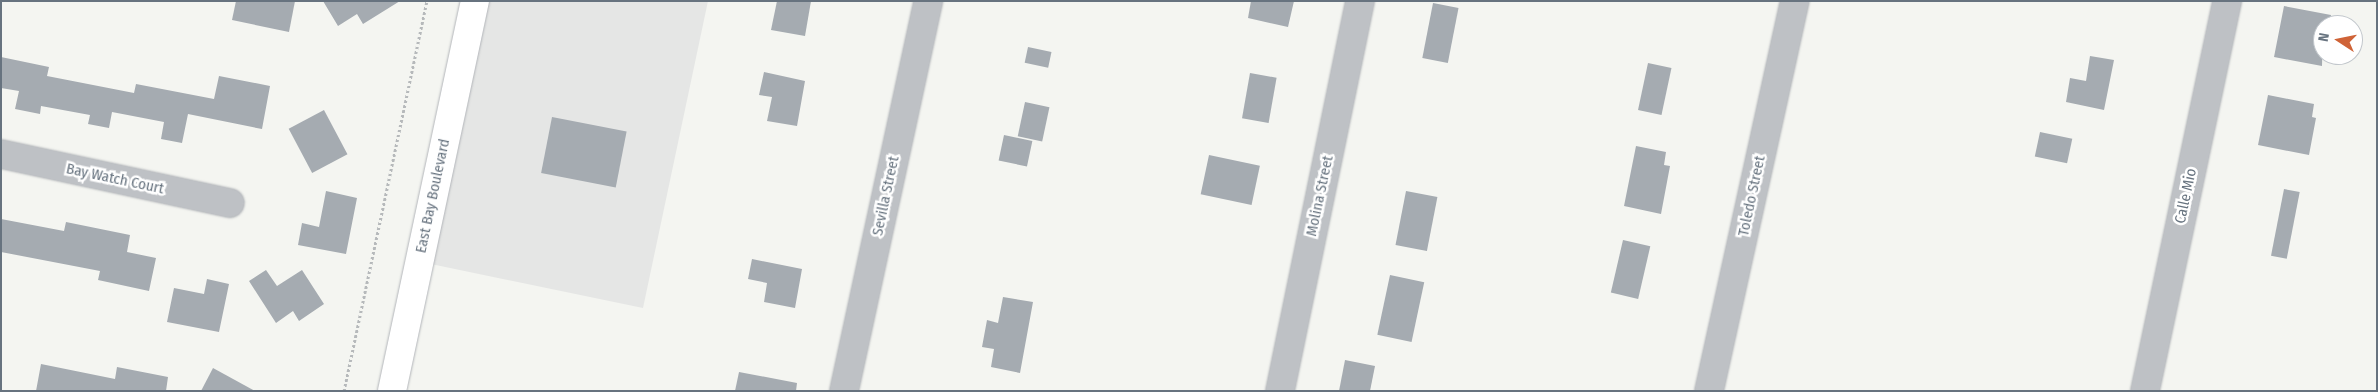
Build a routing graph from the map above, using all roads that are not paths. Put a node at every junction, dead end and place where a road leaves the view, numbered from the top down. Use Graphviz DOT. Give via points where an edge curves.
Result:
graph roads {
  1 [pos="475,1"];
  2 [pos="928,1"];
  3 [pos="1360,1"];
  4 [pos="1794,1"];
  5 [pos="2227,1"];
  6 [pos="1,154"];
  7 [pos="230,203"];
  8 [pos="392,391"];
  9 [pos="844,391"];
  10 [pos="1280,391"];
  11 [pos="1709,391"];
  12 [pos="2145,391"];
  1 -- 8 [label="main road, East Bay Boulevard"];
  2 -- 9 [label="street, Sevilla Street"];
  3 -- 10 [label="street, Molina Street"];
  4 -- 11 [label="street, Toledo Street"];
  5 -- 12 [label="street, Calle Mio"];
  6 -- 7 [label="street, Bay Watch Court"];
}
